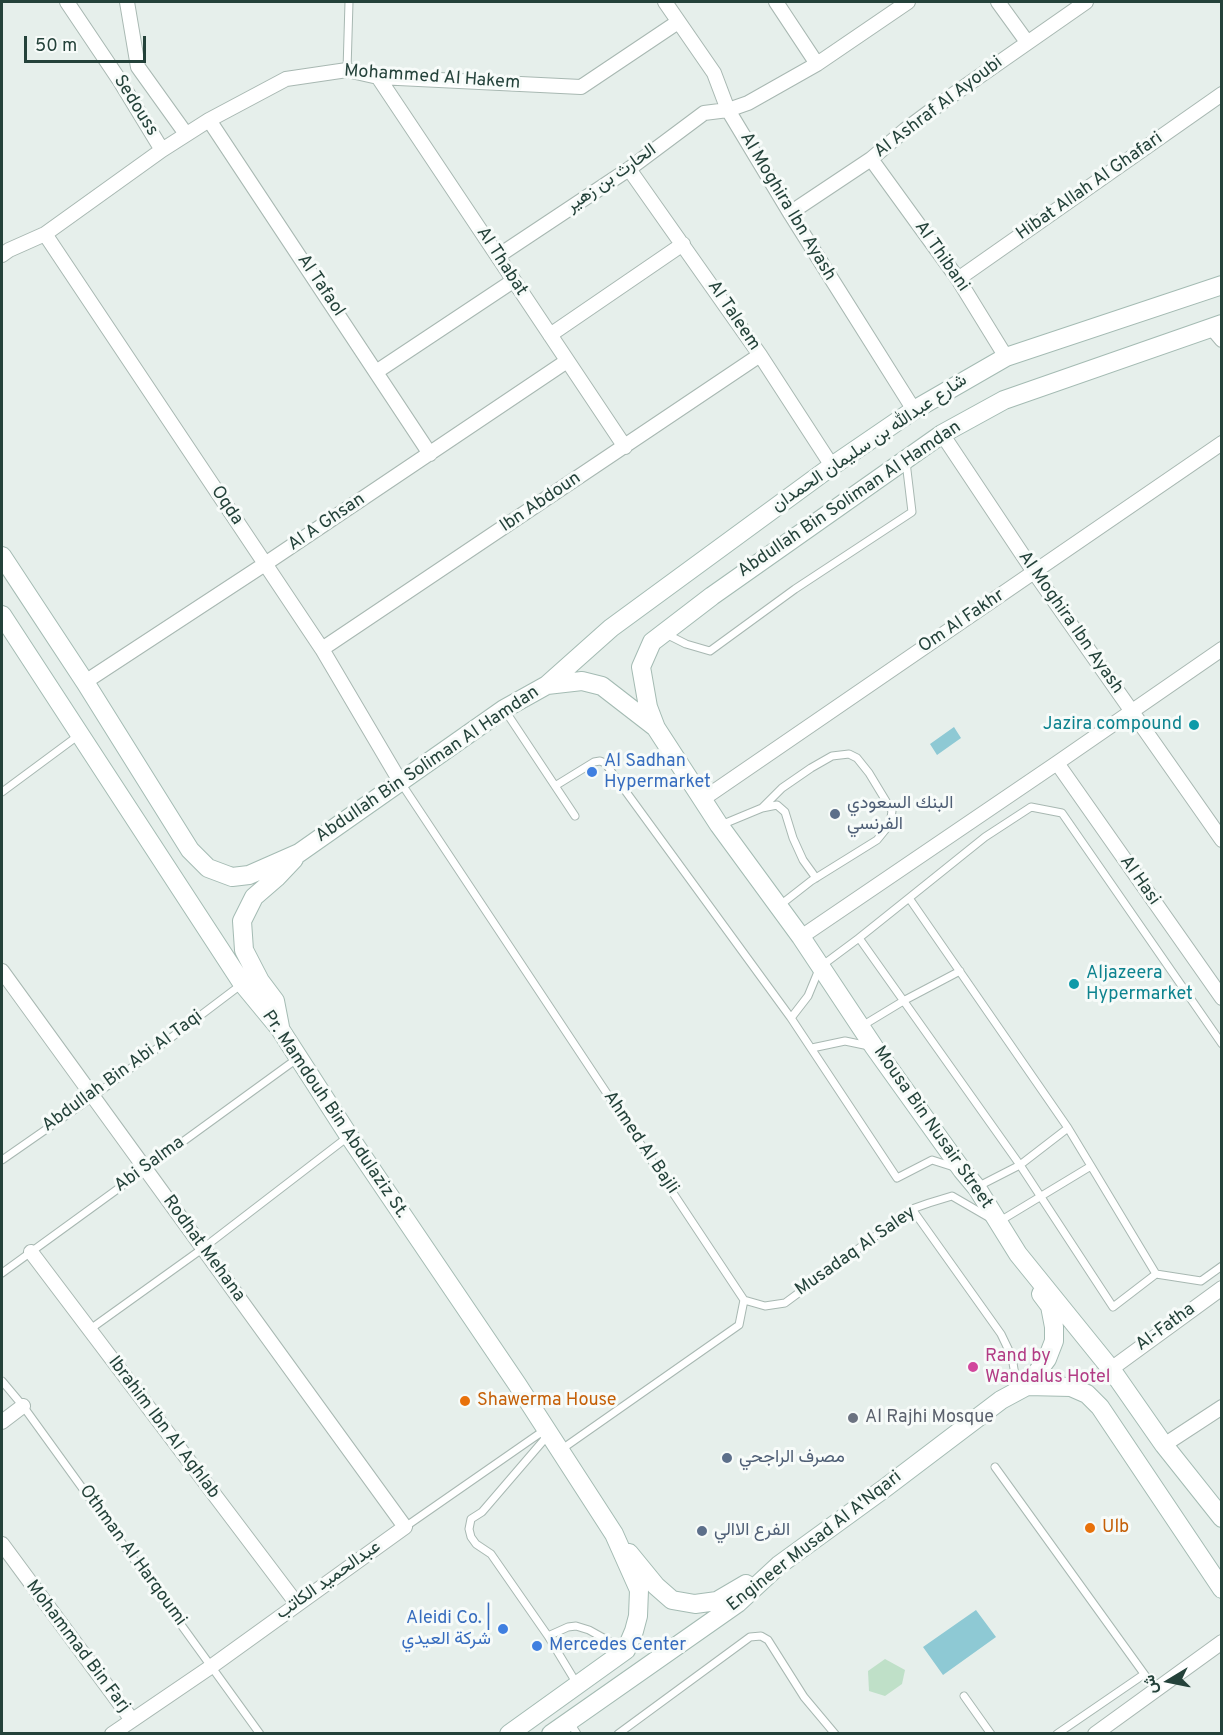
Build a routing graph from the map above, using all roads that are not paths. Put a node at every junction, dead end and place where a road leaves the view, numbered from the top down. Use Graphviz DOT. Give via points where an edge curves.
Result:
graph roads {
  1 [pos="67,2"];
  2 [pos="127,2"];
  3 [pos="349,2"];
  4 [pos="664,2"];
  5 [pos="776,2"];
  6 [pos="908,2"];
  7 [pos="998,2"];
  8 [pos="1086,2"];
  9 [pos="678,22"];
  10 [pos="1027,42"];
  11 [pos="817,64"];
  12 [pos="347,70"];
  13 [pos="378,77"];
  14 [pos="1221,94"];
  15 [pos="728,110"];
  16 [pos="209,120"];
  17 [pos="186,134"];
  18 [pos="162,150"];
  19 [pos="871,159"];
  20 [pos="629,169"];
  21 [pos="790,213"];
  22 [pos="45,234"];
  23 [pos="683,244"];
  24 [pos="4,248"];
  25 [pos="498,256"];
  26 [pos="958,279"];
  27 [pos="513,281"];
  28 [pos="1221,285"];
  29 [pos="1218,330"];
  30 [pos="550,336"];
  31 [pos="760,355"];
  32 [pos="1006,357"];
  33 [pos="567,361"];
  34 [pos="376,372"];
  35 [pos="914,410"];
  36 [pos="942,434"];
  37 [pos="1221,443"];
  38 [pos="625,447"];
  39 [pos="430,454"];
  40 [pos="906,459"];
  41 [pos="832,466"];
  42 [pos="2,556"];
  43 [pos="265,564"];
  44 [pos="1034,572"];
  45 [pos="2,615"];
  46 [pos="611,628"];
  47 [pos="663,633"];
  48 [pos="322,649"];
  49 [pos="1221,649"];
  50 [pos="85,682"];
  51 [pos="547,685"];
  52 [pos="504,709"];
  53 [pos="1131,712"];
  54 [pos="656,728"];
  55 [pos="81,734"];
  56 [pos="1057,764"];
  57 [pos="401,783"];
  58 [pos="555,786"];
  59 [pos="2,792"];
  60 [pos="703,799"];
  61 [pos="762,808"];
  62 [pos="575,816"];
  63 [pos="719,825"];
  64 [pos="1221,840"];
  65 [pos="299,853"];
  66 [pos="816,878"];
  67 [pos="909,898"];
  68 [pos="778,907"];
  69 [pos="801,937"];
  70 [pos="859,938"];
  71 [pos="820,967"];
  72 [pos="2,971"];
  73 [pos="960,971"];
  74 [pos="242,983"];
  75 [pos="1221,998"];
  76 [pos="905,1000"];
  77 [pos="791,1018"];
  78 [pos="862,1026"];
  79 [pos="280,1029"];
  80 [pos="1221,1044"];
  81 [pos="874,1047"];
  82 [pos="812,1048"];
  83 [pos="298,1058"];
  84 [pos="94,1096"];
  85 [pos="1068,1128"];
  86 [pos="349,1137"];
  87 [pos="2,1160"];
  88 [pos="1020,1165"];
  89 [pos="1091,1166"];
  90 [pos="145,1168"];
  91 [pos="962,1170"];
  92 [pos="977,1188"];
  93 [pos="1043,1197"];
  94 [pos="912,1209"];
  95 [pos="998,1222"];
  96 [pos="202,1249"];
  97 [pos="31,1252"];
  98 [pos="1018,1254"];
  99 [pos="1221,1266"];
  100 [pos="2,1273"];
  101 [pos="1156,1274"];
  102 [pos="1221,1288"];
  103 [pos="744,1300"];
  104 [pos="89,1330"];
  105 [pos="1110,1369"];
  106 [pos="2,1381"];
  107 [pos="1019,1390"];
  108 [pos="23,1406"];
  109 [pos="1221,1407"];
  110 [pos="2,1422"];
  111 [pos="547,1432"];
  112 [pos="1164,1445"];
  113 [pos="560,1450"];
  114 [pos="995,1467"];
  115 [pos="1221,1518"];
  116 [pos="405,1527"];
  117 [pos="614,1534"];
  118 [pos="2,1544"];
  119 [pos="779,1565"];
  120 [pos="1221,1589"];
  121 [pos="297,1604"];
  122 [pos="548,1636"];
  123 [pos="1221,1642"];
  124 [pos="626,1650"];
  125 [pos="212,1666"];
  126 [pos="1143,1675"];
  127 [pos="578,1686"];
  128 [pos="1155,1689"];
  129 [pos="964,1696"];
  130 [pos="132,1720"];
  131 [pos="573,1727"];
  132 [pos="112,1734"];
  133 [pos="260,1734"];
  134 [pos="509,1734"];
  135 [pos="551,1734"];
  136 [pos="618,1734"];
  137 [pos="835,1734"];
  138 [pos="991,1734"];
  139 [pos="1057,1734"];
  140 [pos="1095,1734"];
  1 -- 18 [label="street, Sedouss"];
  2 -- 17 [label="street" via="138,67"];
  3 -- 12 [label="lane"];
  4 -- 9 [label="street, Al Moghira Ibn Ayash"];
  5 -- 11 [label="street"];
  6 -- 11 [label="street, الحارث بن زهير"];
  7 -- 10 [label="street"];
  8 -- 10 [label="street, Al Ashraf Al Ayoubi"];
  9 -- 13 [label="street, Mohammed Al Hakem" via="581,87"];
  9 -- 15 [label="street, Al Moghira Ibn Ayash" via="714,73"];
  10 -- 19 [label="street, Al Ashraf Al Ayoubi"];
  11 -- 15 [label="street, الحارث بن زهير"];
  12 -- 13 [label="street, Mohammed Al Hakem"];
  12 -- 16 [label="street, Mohammed Al Hakem" via="286,79"];
  13 -- 25 [label="street, Al Thabat"];
  14 -- 26 [label="street, Hibat Allah Al Ghafari"];
  15 -- 20 [label="street, الحارث بن زهير" via="704,113"];
  15 -- 21 [label="street, Al Moghira Ibn Ayash"];
  16 -- 17 [label="street, Mohammed Al Hakem"];
  16 -- 34 [label="street, Al Tafaol"];
  17 -- 18 [label="street, Mohammed Al Hakem"];
  18 -- 22 [label="street, Mohammed Al Hakem"];
  19 -- 21 [label="street, Al Ashraf Al Ayoubi"];
  19 -- 26 [label="street, Al Thibani"];
  20 -- 23 [label="street, Al Taleem"];
  20 -- 25 [label="street, الحارث بن زهير"];
  21 -- 35 [label="street, Al Moghira Ibn Ayash"];
  22 -- 24 [label="street, Mohammed Al Hakem"];
  22 -- 43 [label="street, Oqda"];
  23 -- 30 [label="street"];
  23 -- 31 [label="street, Al Taleem"];
  25 -- 27 [label="street, Al Thabat"];
  26 -- 32 [label="street, Al Thibani"];
  27 -- 30 [label="street, Al Thabat"];
  27 -- 34 [label="street"];
  28 -- 32 [label="street, شارع عبدالله بن سليمان الحمدان"];
  29 -- 36 [label="street, Abdullah Bin Soliman Al Hamdan" via="1004,400"];
  30 -- 33 [label="street, Al Thabat"];
  31 -- 38 [label="street, Ibn Abdoun"];
  31 -- 41 [label="street, Al Taleem"];
  32 -- 35 [label="street, شارع عبدالله بن سليمان الحمدان"];
  33 -- 38 [label="street, Al Thabat"];
  33 -- 39 [label="street, Al A Ghsan"];
  34 -- 39 [label="street, Al Tafaol"];
  35 -- 41 [label="street, شارع عبدالله بن سليمان الحمدان"];
  36 -- 40 [label="street, Abdullah Bin Soliman Al Hamdan"];
  36 -- 44 [label="street, Al Moghira Ibn Ayash"];
  37 -- 44 [label="street, Om Al Fakhr"];
  38 -- 48 [label="street, Ibn Abdoun"];
  39 -- 43 [label="street, Al A Ghsan"];
  40 -- 47 [label="street, Abdullah Bin Soliman Al Hamdan"];
  40 -- 47 [label="lane" via="912,512 710,651"];
  41 -- 46 [label="street, شارع عبدالله بن سليمان الحمدان"];
  42 -- 50 [label="street"];
  43 -- 48 [label="street, Oqda"];
  43 -- 50 [label="street, Al A Ghsan"];
  44 -- 53 [label="street, Al Moghira Ibn Ayash"];
  44 -- 60 [label="street, Om Al Fakhr"];
  45 -- 55 [label="street, Pr. Mamdouh Bin Abdulaziz St."];
  46 -- 51 [label="street, Abdullah Bin Soliman Al Hamdan"];
  47 -- 54 [label="street, Abdullah Bin Soliman Al Hamdan" via="652,642 641,667"];
  48 -- 57 [label="street, Oqda"];
  49 -- 53 [label="street"];
  50 -- 65 [label="street" via="190,850 208,868 232,878 249,875"];
  51 -- 52 [label="street, Abdullah Bin Soliman Al Hamdan"];
  51 -- 54 [label="street" via="582,681 602,686"];
  52 -- 57 [label="street, Abdullah Bin Soliman Al Hamdan"];
  52 -- 58 [label="lane"];
  53 -- 56 [label="street"];
  53 -- 64 [label="street, Al Moghira Ibn Ayash"];
  54 -- 60 [label="street, Mousa Bin Nusair Street"];
  55 -- 59 [label="lane"];
  55 -- 74 [label="street, Pr. Mamdouh Bin Abdulaziz St."];
  56 -- 69 [label="street"];
  56 -- 75 [label="street, Al Hasi"];
  57 -- 65 [label="street, Abdullah Bin Soliman Al Hamdan"];
  57 -- 103 [label="lane, Ahmed Al Bajli"];
  58 -- 62 [label="lane"];
  58 -- 77 [label="lane" via="594,762 605,763"];
  60 -- 63 [label="street, Mousa Bin Nusair Street"];
  61 -- 63 [label="lane"];
  61 -- 66 [label="lane" via="777,805 785,812 802,860"];
  61 -- 66 [label="lane" via="782,788 832,756 849,754 869,773 892,811 890,824 878,840"];
  63 -- 68 [label="street, Mousa Bin Nusair Street"];
  65 -- 79 [label="street" via="254,897 242,921 244,950 275,1001"];
  66 -- 68 [label="lane"];
  67 -- 70 [label="lane"];
  67 -- 73 [label="lane"];
  67 -- 80 [label="lane" via="985,837 1030,807 1062,813"];
  68 -- 69 [label="street, Mousa Bin Nusair Street"];
  69 -- 71 [label="street, Mousa Bin Nusair Street"];
  70 -- 71 [label="lane"];
  70 -- 76 [label="lane"];
  71 -- 77 [label="lane" via="812,989"];
  71 -- 78 [label="street, Mousa Bin Nusair Street"];
  72 -- 84 [label="street, Rodhat Mehana"];
  73 -- 76 [label="lane"];
  73 -- 85 [label="lane"];
  74 -- 79 [label="street, Pr. Mamdouh Bin Abdulaziz St."];
  74 -- 84 [label="lane, Abdullah Bin Abi Al Taqi"];
  76 -- 78 [label="lane"];
  76 -- 88 [label="lane"];
  77 -- 82 [label="lane"];
  78 -- 81 [label="street, Mousa Bin Nusair Street"];
  79 -- 83 [label="street, Pr. Mamdouh Bin Abdulaziz St."];
  81 -- 82 [label="lane" via="845,1041"];
  81 -- 91 [label="street, Mousa Bin Nusair Street"];
  82 -- 91 [label="lane" via="897,1178 932,1160"];
  83 -- 86 [label="street, Pr. Mamdouh Bin Abdulaziz St."];
  83 -- 90 [label="lane, Abi Salma"];
  84 -- 87 [label="lane, Abdullah Bin Abi Al Taqi"];
  84 -- 90 [label="street, Rodhat Mehana"];
  85 -- 88 [label="lane"];
  85 -- 89 [label="lane"];
  86 -- 96 [label="lane"];
  86 -- 111 [label="street, Pr. Mamdouh Bin Abdulaziz St."];
  88 -- 92 [label="lane"];
  88 -- 93 [label="lane"];
  89 -- 93 [label="lane"];
  89 -- 101 [label="lane"];
  90 -- 96 [label="street, Rodhat Mehana"];
  90 -- 97 [label="lane, Abi Salma"];
  91 -- 92 [label="street, Mousa Bin Nusair Street"];
  92 -- 95 [label="street, Mousa Bin Nusair Street"];
  93 -- 95 [label="lane"];
  93 -- 101 [label="lane" via="1113,1307"];
  94 -- 95 [label="lane, Musadaq Al Saley" via="952,1196"];
  94 -- 103 [label="lane, Musadaq Al Saley" via="785,1303 765,1306"];
  94 -- 107 [label="lane" via="1001,1334 1012,1357"];
  95 -- 98 [label="street, Mousa Bin Nusair Street"];
  96 -- 104 [label="lane"];
  96 -- 116 [label="street, Rodhat Mehana"];
  97 -- 100 [label="lane, Abi Salma"];
  97 -- 104 [label="street, Ibrahim Ibn Al Aghlab"];
  98 -- 105 [label="street, Mousa Bin Nusair Street"];
  98 -- 107 [label="street, Engineer Musad Al A'Nqari" via="1050,1306 1054,1327 1047,1359"];
  99 -- 101 [label="lane" via="1201,1281"];
  102 -- 105 [label="street, Al-Fatha"];
  103 -- 113 [label="lane" via="739,1325"];
  104 -- 121 [label="street, Ibrahim Ibn Al Aghlab"];
  105 -- 112 [label="street, Mousa Bin Nusair Street"];
  106 -- 108 [label="lane, Othman Al Harqoumi"];
  107 -- 119 [label="street, Engineer Musad Al A'Nqari"];
  107 -- 120 [label="street" via="1071,1387 1087,1394 1100,1407"];
  108 -- 110 [label="street"];
  108 -- 125 [label="lane, Othman Al Harqoumi"];
  109 -- 112 [label="street"];
  111 -- 113 [label="street, Pr. Mamdouh Bin Abdulaziz St."];
  111 -- 116 [label="lane, عبدالحميد الكاتب"];
  111 -- 122 [label="lane" via="482,1512 471,1520 470,1529 476,1544 491,1554"];
  112 -- 115 [label="street, Mousa Bin Nusair Street"];
  113 -- 117 [label="street, Pr. Mamdouh Bin Abdulaziz St."];
  114 -- 126 [label="lane"];
  116 -- 121 [label="street, عبدالحميد الكاتب"];
  117 -- 119 [label="street" via="672,1600 695,1604 717,1600"];
  117 -- 124 [label="street, Pr. Mamdouh Bin Abdulaziz St." via="639,1590 636,1624"];
  118 -- 130 [label="street, Mohammad Bin Farj"];
  119 -- 131 [label="street, Engineer Musad Al A'Nqari" via="738,1603"];
  121 -- 125 [label="street, عبدالحميد الكاتب"];
  122 -- 124 [label="lane" via="576,1626"];
  122 -- 127 [label="lane"];
  123 -- 128 [label="street"];
  124 -- 127 [label="street"];
  125 -- 130 [label="street, عبدالحميد الكاتب"];
  125 -- 133 [label="lane, Othman Al Harqoumi"];
  126 -- 128 [label="lane"];
  126 -- 139 [label="lane"];
  127 -- 134 [label="street"];
  128 -- 140 [label="street"];
  129 -- 138 [label="lane"];
  130 -- 132 [label="street, عبدالحميد الكاتب"];
  131 -- 135 [label="street, Engineer Musad Al A'Nqari"];
  136 -- 137 [label="lane" via="750,1637 761,1636 768,1640 808,1702"];
}
